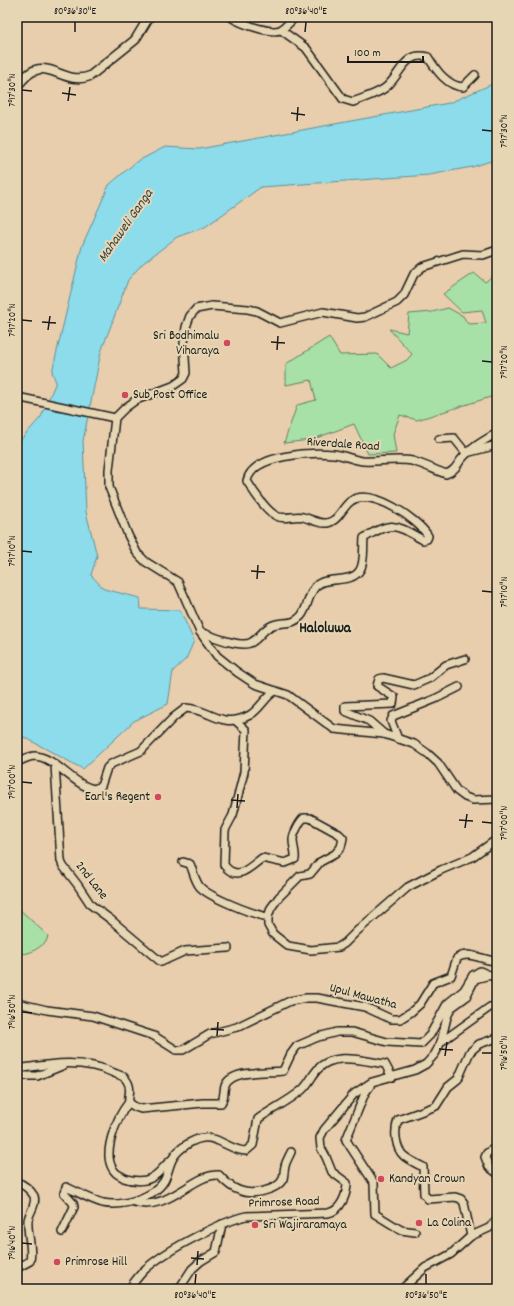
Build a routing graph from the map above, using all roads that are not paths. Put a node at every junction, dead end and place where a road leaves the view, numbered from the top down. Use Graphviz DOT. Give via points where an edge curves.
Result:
graph roads {
  1 [pos="149,17"];
  2 [pos="231,17"];
  3 [pos="295,17"];
  4 [pos="281,30"];
  5 [pos="475,75"];
  6 [pos="17,87"];
  7 [pos="497,250"];
  8 [pos="17,397"];
  9 [pos="116,418"];
  10 [pos="497,433"];
  11 [pos="439,439"];
  12 [pos="497,445"];
  13 [pos="466,453"];
  14 [pos="200,632"];
  15 [pos="465,659"];
  16 [pos="459,687"];
  17 [pos="275,691"];
  18 [pos="236,721"];
  19 [pos="384,734"];
  20 [pos="398,739"];
  21 [pos="17,762"];
  22 [pos="54,765"];
  23 [pos="496,799"];
  24 [pos="497,839"];
  25 [pos="183,862"];
  26 [pos="268,917"];
  27 [pos="228,948"];
  28 [pos="497,961"];
  29 [pos="494,974"];
  30 [pos="17,1003"];
  31 [pos="497,1006"];
  32 [pos="497,1038"];
  33 [pos="441,1042"];
  34 [pos="66,1064"];
  35 [pos="17,1069"];
  36 [pos="17,1076"];
  37 [pos="392,1077"];
  38 [pos="372,1082"];
  39 [pos="129,1102"];
  40 [pos="497,1146"];
  41 [pos="291,1152"];
  42 [pos="172,1159"];
  43 [pos="497,1173"];
  44 [pos="17,1182"];
  45 [pos="134,1202"];
  46 [pos="497,1220"];
  47 [pos="222,1224"];
  48 [pos="62,1232"];
  49 [pos="415,1232"];
  50 [pos="471,1236"];
  51 [pos="17,1268"];
  52 [pos="129,1289"];
  53 [pos="179,1289"];
  54 [pos="402,1289"];
  1 -- 6 [label="main road" via="135,40 90,76 78,80 55,71 39,69 30,73"];
  2 -- 4 [label="street" via="251,26"];
  3 -- 4 [label="street"];
  4 -- 5 [label="street" via="306,48 343,99 348,101 353,102 385,88 407,62 420,55 428,57 437,72 458,87 463,87"];
  7 -- 9 [label="street" via="484,255 460,254 422,267 414,274 404,295 397,302 365,317 323,312 280,323 257,310 212,306 196,309 186,327 186,373 182,379 173,386 136,400"];
  8 -- 9 [label="street"];
  9 -- 14 [label="street" via="109,487 137,553 146,562 178,582"];
  10 -- 13 [label="street, Riverdale Road"];
  11 -- 13 [label="street" via="454,438"];
  12 -- 13 [label="street"];
  13 -- 14 [label="street, Riverdale Road" via="451,473 446,474 412,461 364,461 336,454 316,453 301,453 266,462 254,468 248,474 247,481 255,495 279,517 302,516 326,523 334,520 351,500 360,497 398,509 424,528 428,536 423,540 393,525 378,528 364,538 360,570 356,574 347,578 323,581 315,587 297,620 269,626 253,642 236,644"];
  14 -- 17 [label="street" via="217,656 227,664 255,684"];
  15 -- 19 [label="street" via="446,665 430,678 414,685 380,678 377,686 394,697 393,704 345,706 345,711 369,721"];
  16 -- 20 [label="street" via="392,716 391,721"];
  17 -- 18 [label="street" via="252,714"];
  17 -- 19 [label="street" via="288,695 334,728"];
  18 -- 22 [label="street" via="213,718 198,709 186,708 141,751 111,764 101,786 94,789 75,780"];
  18 -- 26 [label="street" via="246,730 244,772 233,815 225,830 224,865 227,870 236,874 243,873 262,858 285,863 295,859 293,840 304,818 310,818 343,838 341,847 335,854 320,862 310,874 300,876 279,897"];
  19 -- 20 [label="street"];
  20 -- 23 [label="street" via="414,744 427,753 438,763 457,792 465,797 474,800"];
  21 -- 22 [label="street" via="33,756 42,757"];
  22 -- 27 [label="street, 2nd Lane" via="61,861 91,905 161,962 185,951"];
  24 -- 26 [label="street" via="472,857 408,887 338,947 311,950 288,946 273,934 268,925"];
  25 -- 26 [label="street" via="190,864 199,886 206,892 255,914"];
  28 -- 30 [label="street, Upul Mawatha" via="474,955 457,958 451,976 433,982 420,1004 400,1019 391,1019 365,1008 306,998 290,1001 238,1028 210,1034 183,1050 176,1050 154,1036 93,1016"];
  29 -- 33 [label="street, Primrose Road" via="475,979 466,996 451,1008"];
  29 -- 39 [label="street" via="480,971 473,975 464,990 447,1004 430,1035 421,1044 387,1042 352,1032 338,1032 297,1046 283,1071 252,1072 230,1079 225,1085 224,1099 221,1103 141,1109 131,1106"];
  31 -- 33 [label="street" via="490,1007"];
  32 -- 50 [label="street" via="479,1044 470,1052 458,1079 448,1087 436,1106 398,1120 394,1128 403,1155 423,1167 424,1194 428,1199 461,1199"];
  33 -- 37 [label="street, Primrose Road" via="426,1064"];
  34 -- 35 [label="street"];
  34 -- 36 [label="street" via="37,1076"];
  34 -- 39 [label="street" via="100,1066 126,1078 130,1085"];
  37 -- 38 [label="street, Primrose Road"];
  37 -- 42 [label="street" via="385,1064 353,1059 330,1061 317,1070 301,1091 258,1119 253,1145 246,1151 202,1138 188,1144"];
  38 -- 47 [label="street, Primrose Road" via="354,1094 320,1138 321,1148 332,1172 347,1183 347,1192 339,1207 328,1213 246,1216"];
  38 -- 49 [label="street" via="364,1093 346,1140 374,1183 375,1214 400,1230"];
  39 -- 42 [label="street" via="115,1126 109,1148 110,1162 116,1173 136,1181 150,1179 159,1174"];
  40 -- 43 [label="street" via="487,1152 485,1157 489,1167"];
  41 -- 45 [label="street" via="285,1164 283,1179 269,1189 242,1192 230,1187 219,1175 211,1174 177,1195 152,1203"];
  42 -- 45 [label="street" via="161,1185"];
  44 -- 51 [label="street" via="27,1188 34,1197 28,1220 32,1252 30,1261"];
  45 -- 48 [label="street" via="103,1203 66,1187 64,1193 74,1207"];
  46 -- 50 [label="street" via="489,1228"];
  47 -- 52 [label="street, Primrose Road" via="160,1257"];
  47 -- 53 [label="street" via="216,1252 192,1269"];
  50 -- 54 [label="street" via="451,1254 425,1268"];
}
